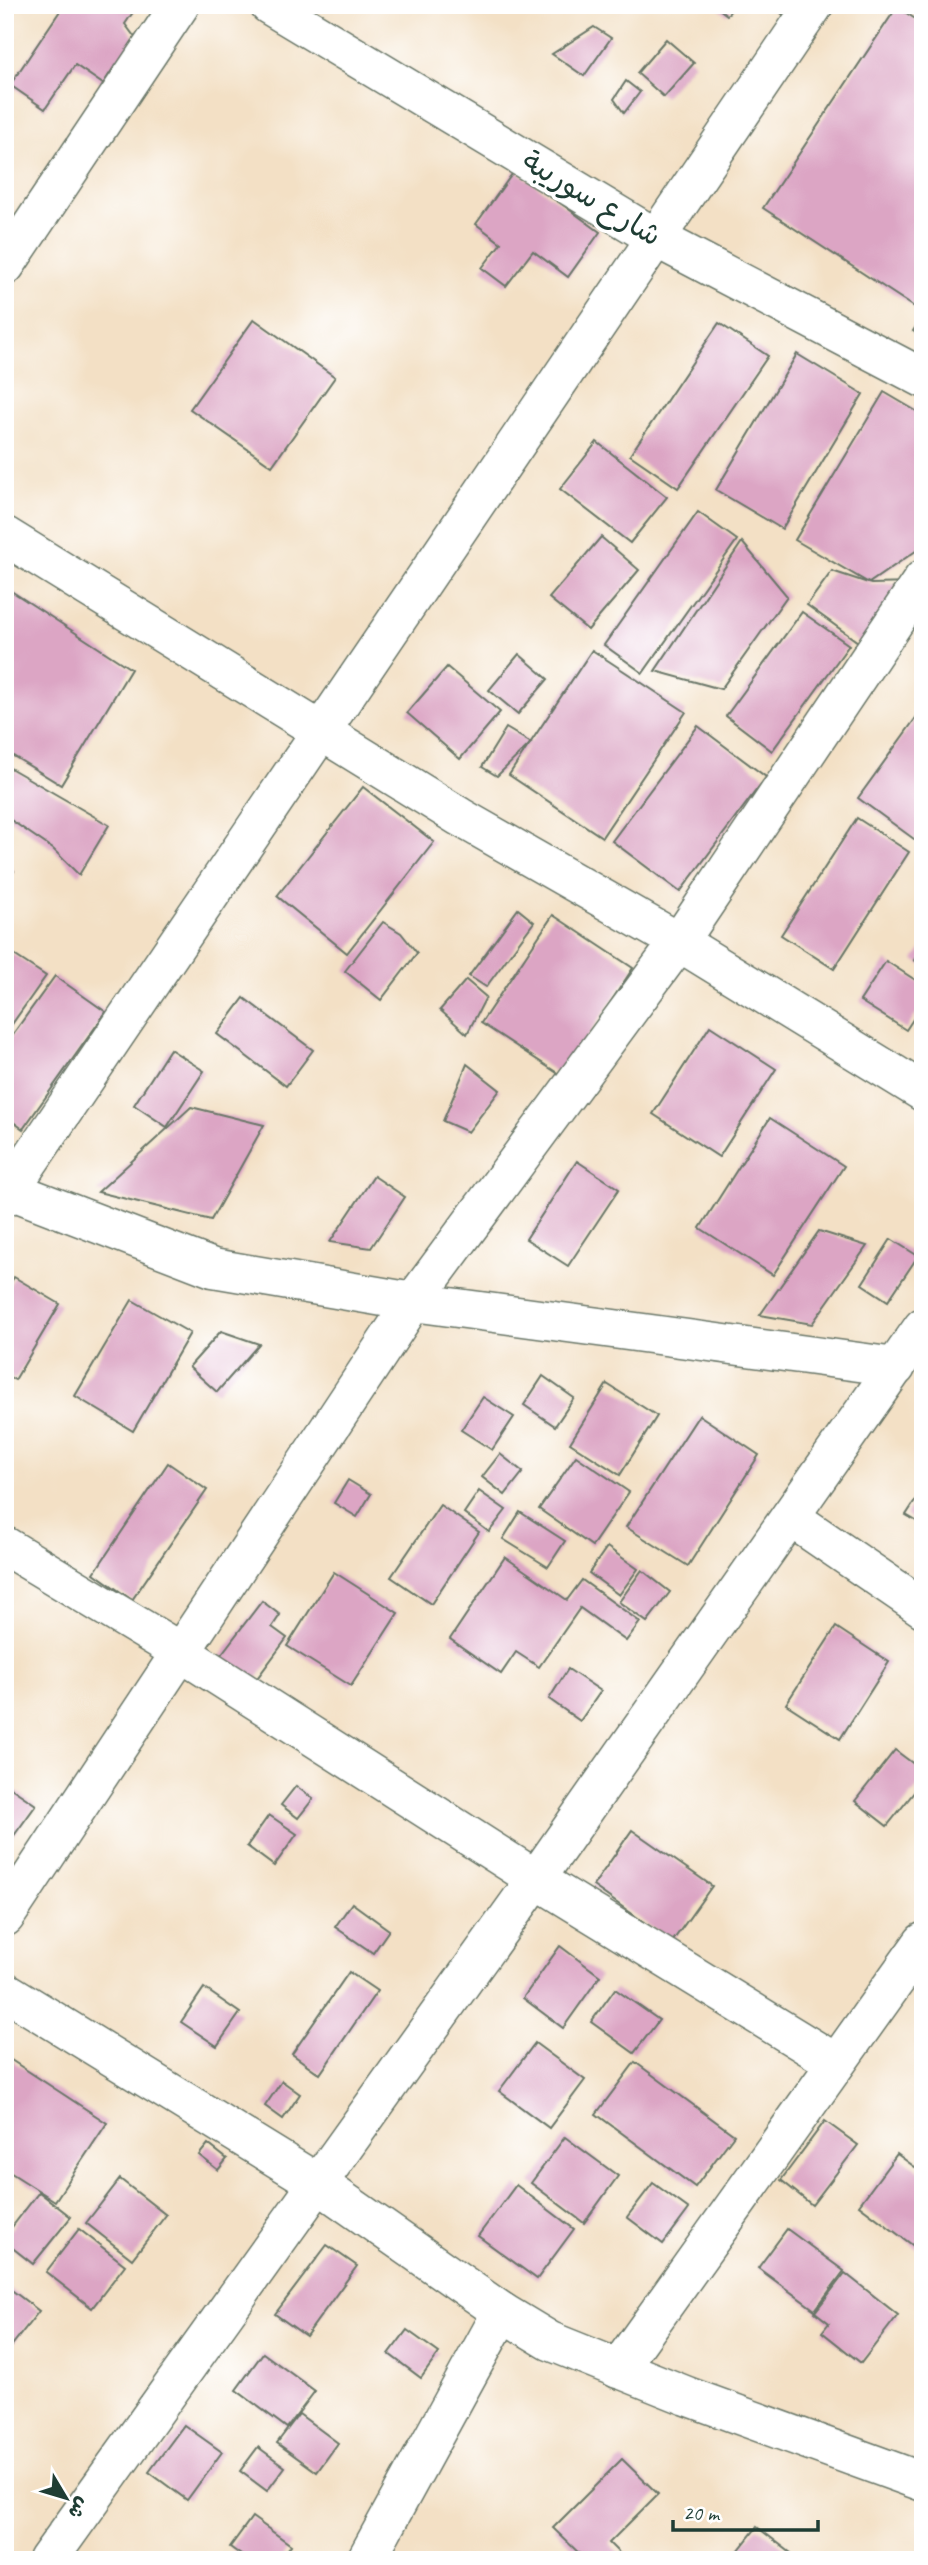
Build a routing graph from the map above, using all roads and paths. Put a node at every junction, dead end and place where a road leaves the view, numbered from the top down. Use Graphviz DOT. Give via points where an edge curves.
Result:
graph roads {
  1 [pos="180,5"];
  2 [pos="269,5"];
  3 [pos="814,5"];
  4 [pos="656,238"];
  5 [pos="5,266"];
  6 [pos="923,378"];
  7 [pos="5,536"];
  8 [pos="923,579"];
  9 [pos="322,732"];
  10 [pos="679,942"];
  11 [pos="923,1092"];
  12 [pos="7,1192"];
  13 [pos="413,1302"];
  14 [pos="923,1327"];
  15 [pos="896,1367"];
  16 [pos="790,1517"];
  17 [pos="5,1546"];
  18 [pos="923,1608"];
  19 [pos="179,1651"];
  20 [pos="536,1879"];
  21 [pos="5,1917"];
  22 [pos="923,1942"];
  23 [pos="5,1991"];
  24 [pos="836,2063"];
  25 [pos="320,2184"];
  26 [pos="502,2312"];
  27 [pos="618,2369"];
  28 [pos="923,2482"];
  29 [pos="48,2560"];
  30 [pos="366,2560"];
  1 -- 5 [label="street"];
  2 -- 4 [label="street, شارع سوريبة"];
  3 -- 4 [label="street"];
  4 -- 6 [label="street, شارع سوريبة"];
  4 -- 9 [label="street"];
  7 -- 9 [label="street"];
  8 -- 10 [label="street"];
  9 -- 10 [label="street"];
  9 -- 12 [label="street"];
  10 -- 11 [label="street"];
  10 -- 13 [label="street"];
  12 -- 13 [label="street" via="213,1268"];
  13 -- 15 [label="street"];
  13 -- 19 [label="street"];
  14 -- 15 [label="street"];
  15 -- 16 [label="street"];
  16 -- 18 [label="street"];
  16 -- 20 [label="street"];
  17 -- 19 [label="street"];
  19 -- 20 [label="street"];
  19 -- 21 [label="street"];
  20 -- 24 [label="street"];
  20 -- 25 [label="street"];
  22 -- 24 [label="street"];
  23 -- 25 [label="street"];
  24 -- 27 [label="street"];
  25 -- 26 [label="street"];
  25 -- 29 [label="street"];
  26 -- 27 [label="street" via="550,2341"];
  26 -- 30 [label="street"];
  27 -- 28 [label="street"];
}
